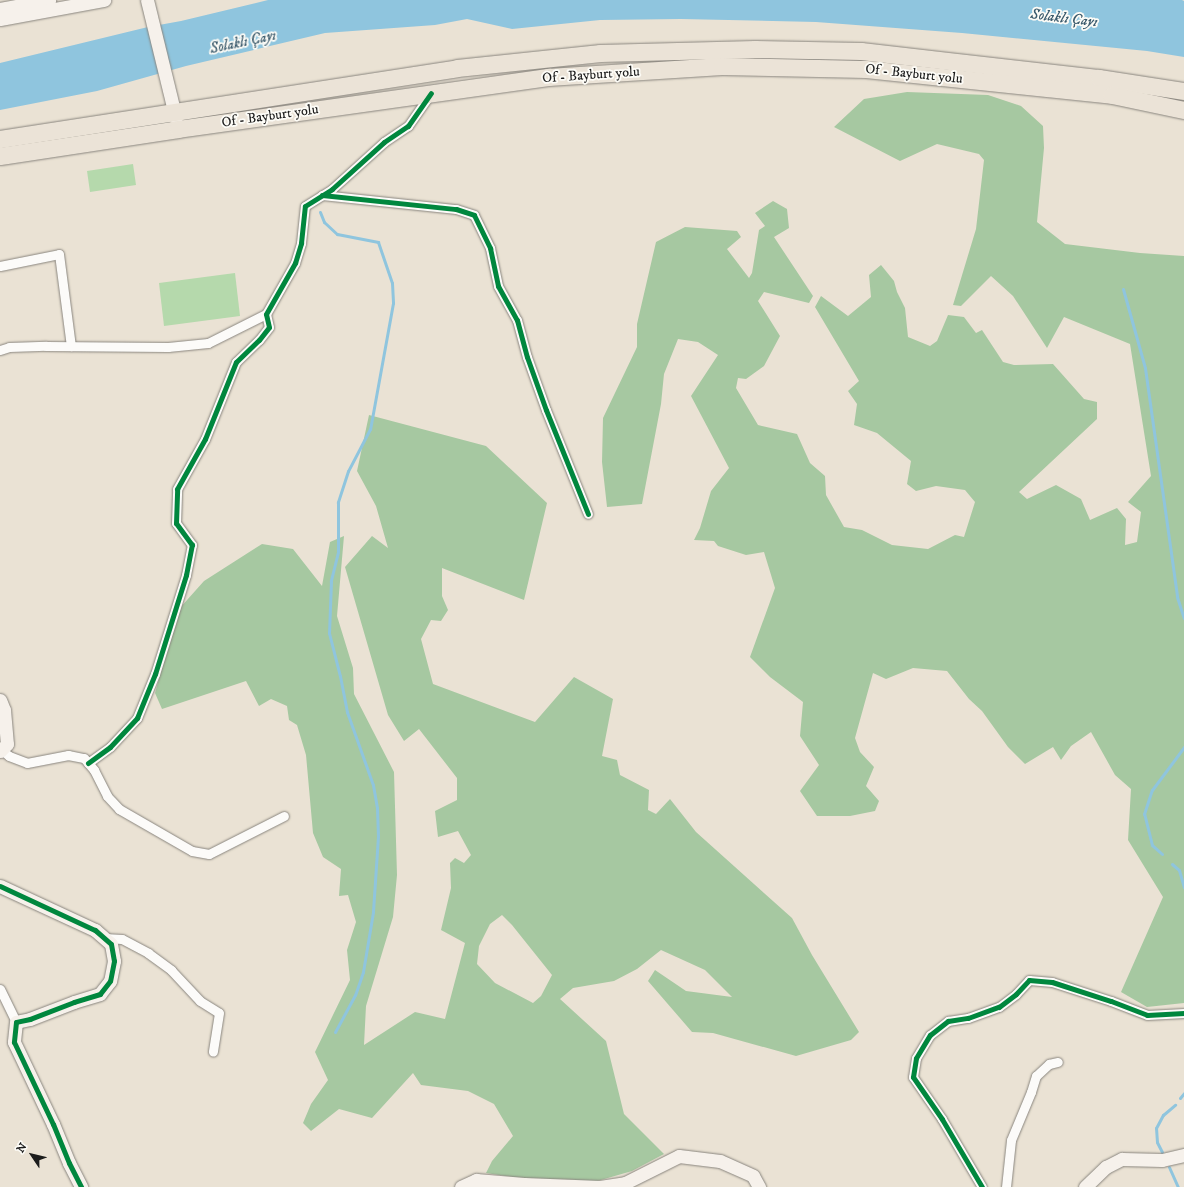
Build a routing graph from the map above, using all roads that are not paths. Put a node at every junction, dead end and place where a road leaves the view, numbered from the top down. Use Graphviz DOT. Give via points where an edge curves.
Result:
graph roads {
  1 [pos="49,0"];
  2 [pos="104,0"];
  3 [pos="149,5"];
  4 [pos="0,9"];
  5 [pos="0,19"];
  6 [pos="1184,91"];
  7 [pos="431,93"];
  8 [pos="174,107"];
  9 [pos="1184,110"];
  10 [pos="178,129"];
  11 [pos="0,138"];
  12 [pos="0,156"];
  13 [pos="322,195"];
  14 [pos="0,266"];
  15 [pos="266,314"];
  16 [pos="71,346"];
  17 [pos="0,350"];
  18 [pos="588,514"];
  19 [pos="0,700"];
  20 [pos="1,750"];
  21 [pos="88,763"];
  22 [pos="284,816"];
  23 [pos="0,886"];
  24 [pos="104,938"];
  25 [pos="0,989"];
  26 [pos="1184,1013"];
  27 [pos="16,1022"];
  28 [pos="213,1052"];
  29 [pos="1058,1062"];
  30 [pos="1184,1156"];
  31 [pos="81,1187"];
  32 [pos="461,1187"];
  33 [pos="759,1187"];
  34 [pos="982,1187"];
  35 [pos="1006,1187"];
  36 [pos="1085,1187"];
  1 -- 4 [label="street"];
  2 -- 5 [label="street"];
  3 -- 8 [label="street"];
  6 -- 8 [label="highway, Of - Bayburt yolu" via="1100,78 861,51 755,49 600,53 473,66"];
  7 -- 9 [label="highway, Of - Bayburt yolu" via="548,77 722,66 859,69 1112,95"];
  7 -- 10 [label="highway, Of - Bayburt yolu"];
  7 -- 13 [label="street" via="408,126 384,142"];
  8 -- 10 [label="street"];
  8 -- 11 [label="highway, Of - Bayburt yolu"];
  10 -- 12 [label="highway, Of - Bayburt yolu"];
  13 -- 15 [label="street" via="304,206 302,243 295,263"];
  13 -- 18 [label="street" via="456,209 474,215 490,248 498,286 518,320 527,357 546,410"];
  14 -- 16 [label="street" via="59,254"];
  15 -- 16 [label="street" via="208,343 168,347"];
  15 -- 21 [label="street" via="269,327 236,362 205,439 177,489 176,523 192,545 186,575 155,674 137,718 110,746"];
  16 -- 17 [label="street" via="9,347"];
  19 -- 20 [label="street" via="4,710 6,744"];
  20 -- 21 [label="street" via="27,763 68,755 84,758"];
  21 -- 22 [label="street" via="107,796 119,809 192,851 209,854"];
  23 -- 24 [label="street" via="95,930"];
  24 -- 27 [label="street" via="111,944 114,961 110,981 100,994"];
  24 -- 28 [label="street" via="122,939 148,952 171,970 200,1001 219,1013"];
  25 -- 27 [label="street"];
  26 -- 34 [label="street" via="1147,1015 1052,982 1029,980 999,1007 968,1018 948,1021 930,1035 916,1058 913,1077 942,1119"];
  27 -- 31 [label="street" via="14,1042"];
  29 -- 35 [label="street" via="1049,1064 1036,1076 1032,1092 1011,1140"];
  30 -- 36 [label="street" via="1162,1160 1122,1159 1106,1167"];
  32 -- 33 [label="street" via="476,1180 600,1187 624,1183 679,1156 720,1161 753,1176"];
}
